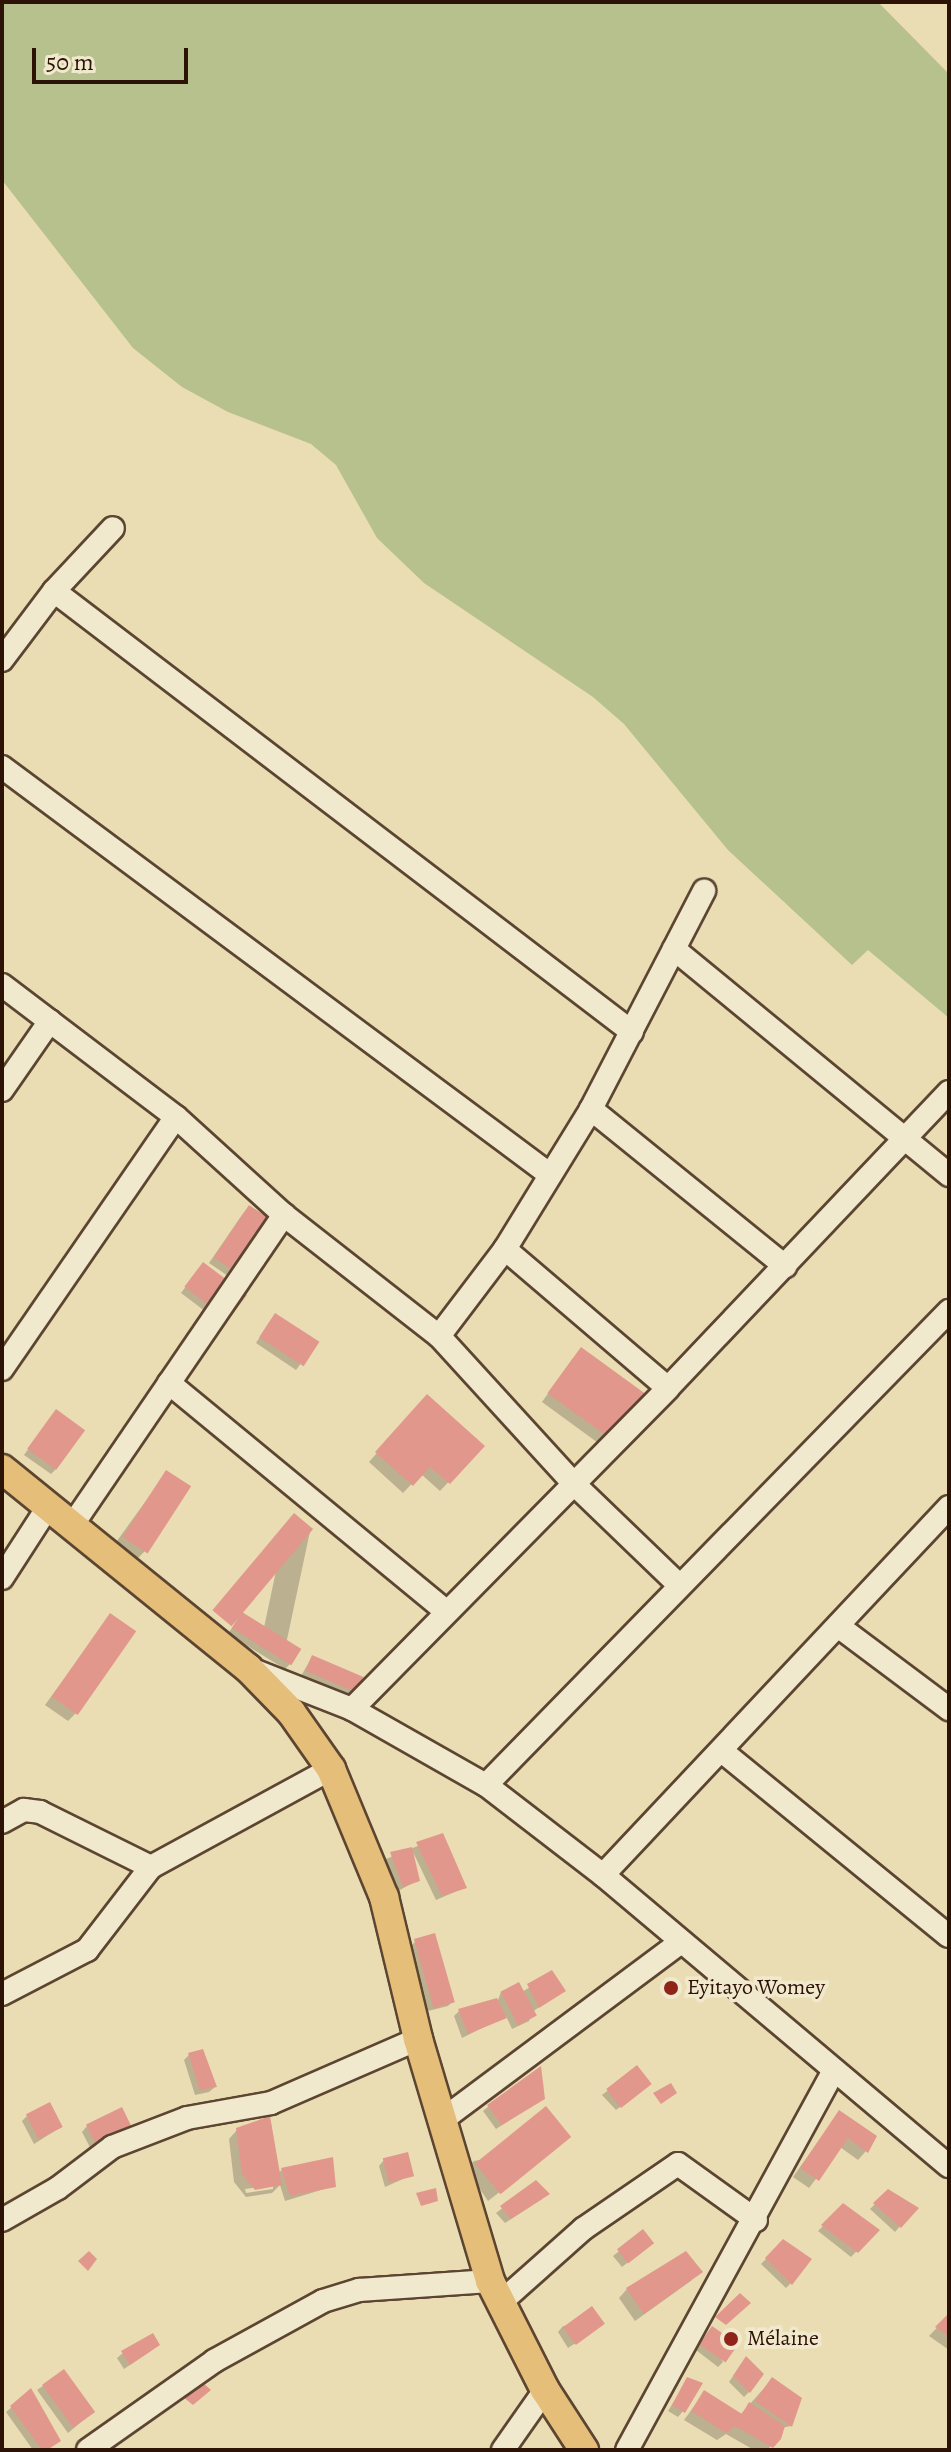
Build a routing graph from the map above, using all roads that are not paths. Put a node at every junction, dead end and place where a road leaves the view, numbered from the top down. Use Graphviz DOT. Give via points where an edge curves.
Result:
graph roads {
  1 [pos="113,528"];
  2 [pos="54,591"];
  3 [pos="2,660"];
  4 [pos="2,767"];
  5 [pos="704,891"];
  6 [pos="674,949"];
  7 [pos="2,985"];
  8 [pos="50,1021"];
  9 [pos="632,1032"];
  10 [pos="2,1090"];
  11 [pos="949,1092"];
  12 [pos="591,1109"];
  13 [pos="176,1117"];
  14 [pos="907,1140"];
  15 [pos="549,1174"];
  16 [pos="949,1175"];
  17 [pos="284,1215"];
  18 [pos="505,1249"];
  19 [pos="785,1266"];
  20 [pos="949,1312"];
  21 [pos="439,1336"];
  22 [pos="2,1369"];
  23 [pos="169,1383"];
  24 [pos="668,1388"];
  25 [pos="2,1469"];
  26 [pos="573,1483"];
  27 [pos="48,1507"];
  28 [pos="948,1509"];
  29 [pos="71,1527"];
  30 [pos="2,1578"];
  31 [pos="678,1584"];
  32 [pos="446,1611"];
  33 [pos="838,1626"];
  34 [pos="248,1668"];
  35 [pos="352,1709"];
  36 [pos="949,1709"];
  37 [pos="723,1752"];
  38 [pos="331,1769"];
  39 [pos="486,1785"];
  40 [pos="2,1822"];
  41 [pos="151,1867"];
  42 [pos="603,1875"];
  43 [pos="949,1936"];
  44 [pos="681,1942"];
  45 [pos="2,1994"];
  46 [pos="418,2039"];
  47 [pos="834,2071"];
  48 [pos="442,2120"];
  49 [pos="949,2166"];
  50 [pos="2,2220"];
  51 [pos="756,2220"];
  52 [pos="495,2292"];
  53 [pos="545,2390"];
  54 [pos="88,2450"];
  55 [pos="503,2450"];
  56 [pos="584,2450"];
  57 [pos="627,2450"];
  1 -- 2 [label="street"];
  2 -- 3 [label="street"];
  2 -- 9 [label="street"];
  4 -- 15 [label="street"];
  5 -- 6 [label="street"];
  6 -- 9 [label="street"];
  6 -- 14 [label="street"];
  7 -- 8 [label="street"];
  8 -- 10 [label="street"];
  8 -- 13 [label="street"];
  9 -- 12 [label="street"];
  11 -- 14 [label="street"];
  12 -- 15 [label="street"];
  12 -- 19 [label="street"];
  13 -- 17 [label="street"];
  13 -- 22 [label="street"];
  14 -- 16 [label="street"];
  14 -- 19 [label="street"];
  15 -- 18 [label="street"];
  17 -- 21 [label="street"];
  17 -- 23 [label="street"];
  18 -- 21 [label="street"];
  18 -- 24 [label="street"];
  19 -- 24 [label="street"];
  20 -- 31 [label="street"];
  21 -- 26 [label="street"];
  23 -- 29 [label="street"];
  23 -- 32 [label="street"];
  24 -- 26 [label="street"];
  25 -- 27 [label="main road"];
  26 -- 31 [label="street"];
  26 -- 32 [label="street"];
  27 -- 29 [label="main road"];
  27 -- 30 [label="street"];
  28 -- 33 [label="street"];
  29 -- 34 [label="main road"];
  31 -- 39 [label="street"];
  32 -- 35 [label="street"];
  33 -- 36 [label="street"];
  33 -- 37 [label="street"];
  34 -- 35 [label="street"];
  34 -- 38 [label="main road" via="291,1712"];
  35 -- 39 [label="street"];
  37 -- 42 [label="street"];
  37 -- 43 [label="street"];
  38 -- 41 [label="street"];
  38 -- 46 [label="main road" via="384,1897"];
  39 -- 42 [label="street"];
  40 -- 41 [label="street" via="24,1810 40,1812"];
  41 -- 45 [label="street" via="87,1950"];
  42 -- 44 [label="street"];
  44 -- 47 [label="street"];
  44 -- 48 [label="street"];
  46 -- 48 [label="main road"];
  46 -- 50 [label="street" via="271,2103 187,2118 112,2147 58,2188"];
  47 -- 49 [label="street"];
  47 -- 51 [label="street"];
  48 -- 52 [label="main road"];
  51 -- 52 [label="street" via="678,2164"];
  51 -- 57 [label="street"];
  52 -- 53 [label="main road"];
  52 -- 54 [label="street" via="359,2290 323,2301 214,2361"];
  53 -- 55 [label="street"];
  53 -- 56 [label="main road"];
}
